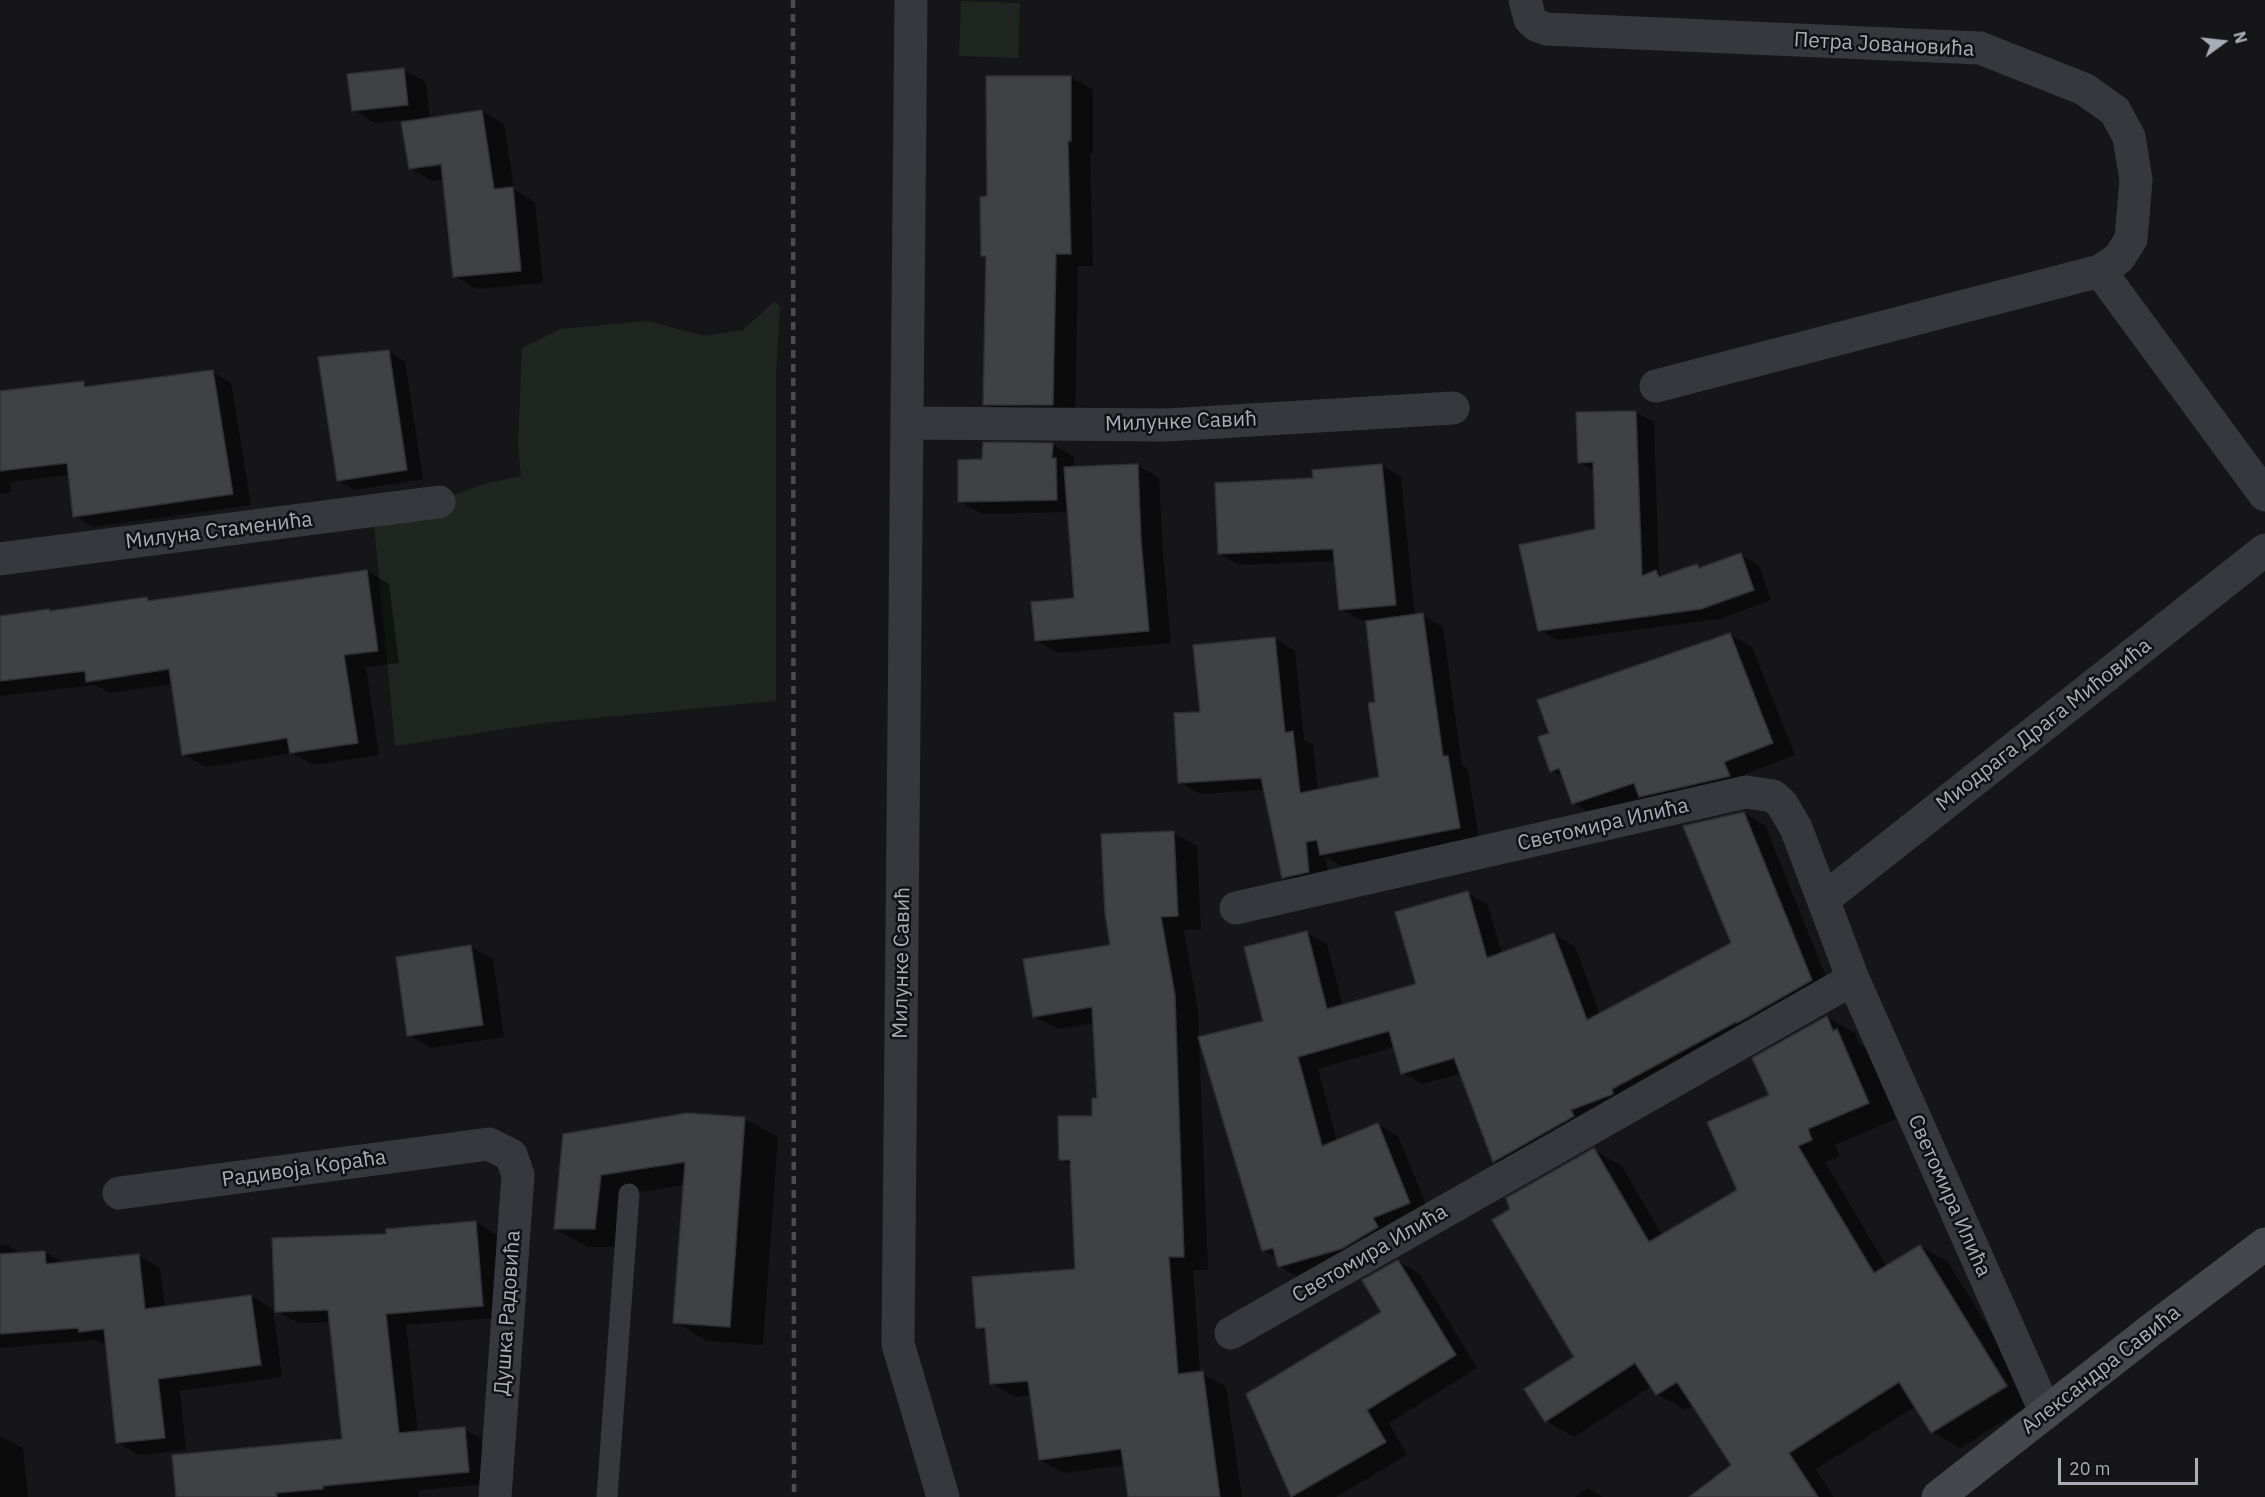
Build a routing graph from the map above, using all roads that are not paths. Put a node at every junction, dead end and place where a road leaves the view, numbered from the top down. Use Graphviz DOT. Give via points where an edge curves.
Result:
graph roads {
  1 [pos="911,0"];
  2 [pos="1525,0"];
  3 [pos="2100,271"];
  4 [pos="1656,386"];
  5 [pos="1453,408"];
  6 [pos="908,423"];
  7 [pos="2265,495"];
  8 [pos="439,502"];
  9 [pos="2265,550"];
  10 [pos="0,560"];
  11 [pos="1824,899"];
  12 [pos="1236,908"];
  13 [pos="1853,979"];
  14 [pos="489,1144"];
  15 [pos="119,1194"];
  16 [pos="629,1194"];
  17 [pos="2265,1245"];
  18 [pos="1231,1333"];
  19 [pos="2046,1413"];
  20 [pos="495,1497"];
  21 [pos="607,1497"];
  22 [pos="943,1497"];
  23 [pos="1938,1497"];
  1 -- 6 [label="street, Милунке Савић"];
  2 -- 3 [label="street, Петра Јовановића" via="1530,19 1546,29 1980,48 2084,89 2115,111 2129,137 2136,180 2131,239 2119,258"];
  3 -- 4 [label="street, Петра Јовановића"];
  3 -- 7 [label="street"];
  5 -- 6 [label="street, Милунке Савић" via="1167,425"];
  6 -- 22 [label="street, Милунке Савић" via="898,1344"];
  8 -- 10 [label="street, Милуна Стаменића"];
  9 -- 11 [label="street, Миодрага Драга Мићовића"];
  11 -- 12 [label="street, Светомира Илића" via="1796,828 1782,804 1773,796 1746,792"];
  11 -- 13 [label="street, Светомира Илића"];
  13 -- 18 [label="street, Светомира Илића"];
  13 -- 19 [label="street, Светомира Илића"];
  14 -- 15 [label="street, Радивоја Кораћа"];
  14 -- 20 [label="street, Душка Радовића" via="511,1155 518,1175"];
  16 -- 21 [label="lane"];
  17 -- 19 [label="main road, Александра Савића"];
  19 -- 23 [label="main road, Александра Савића"];
}
